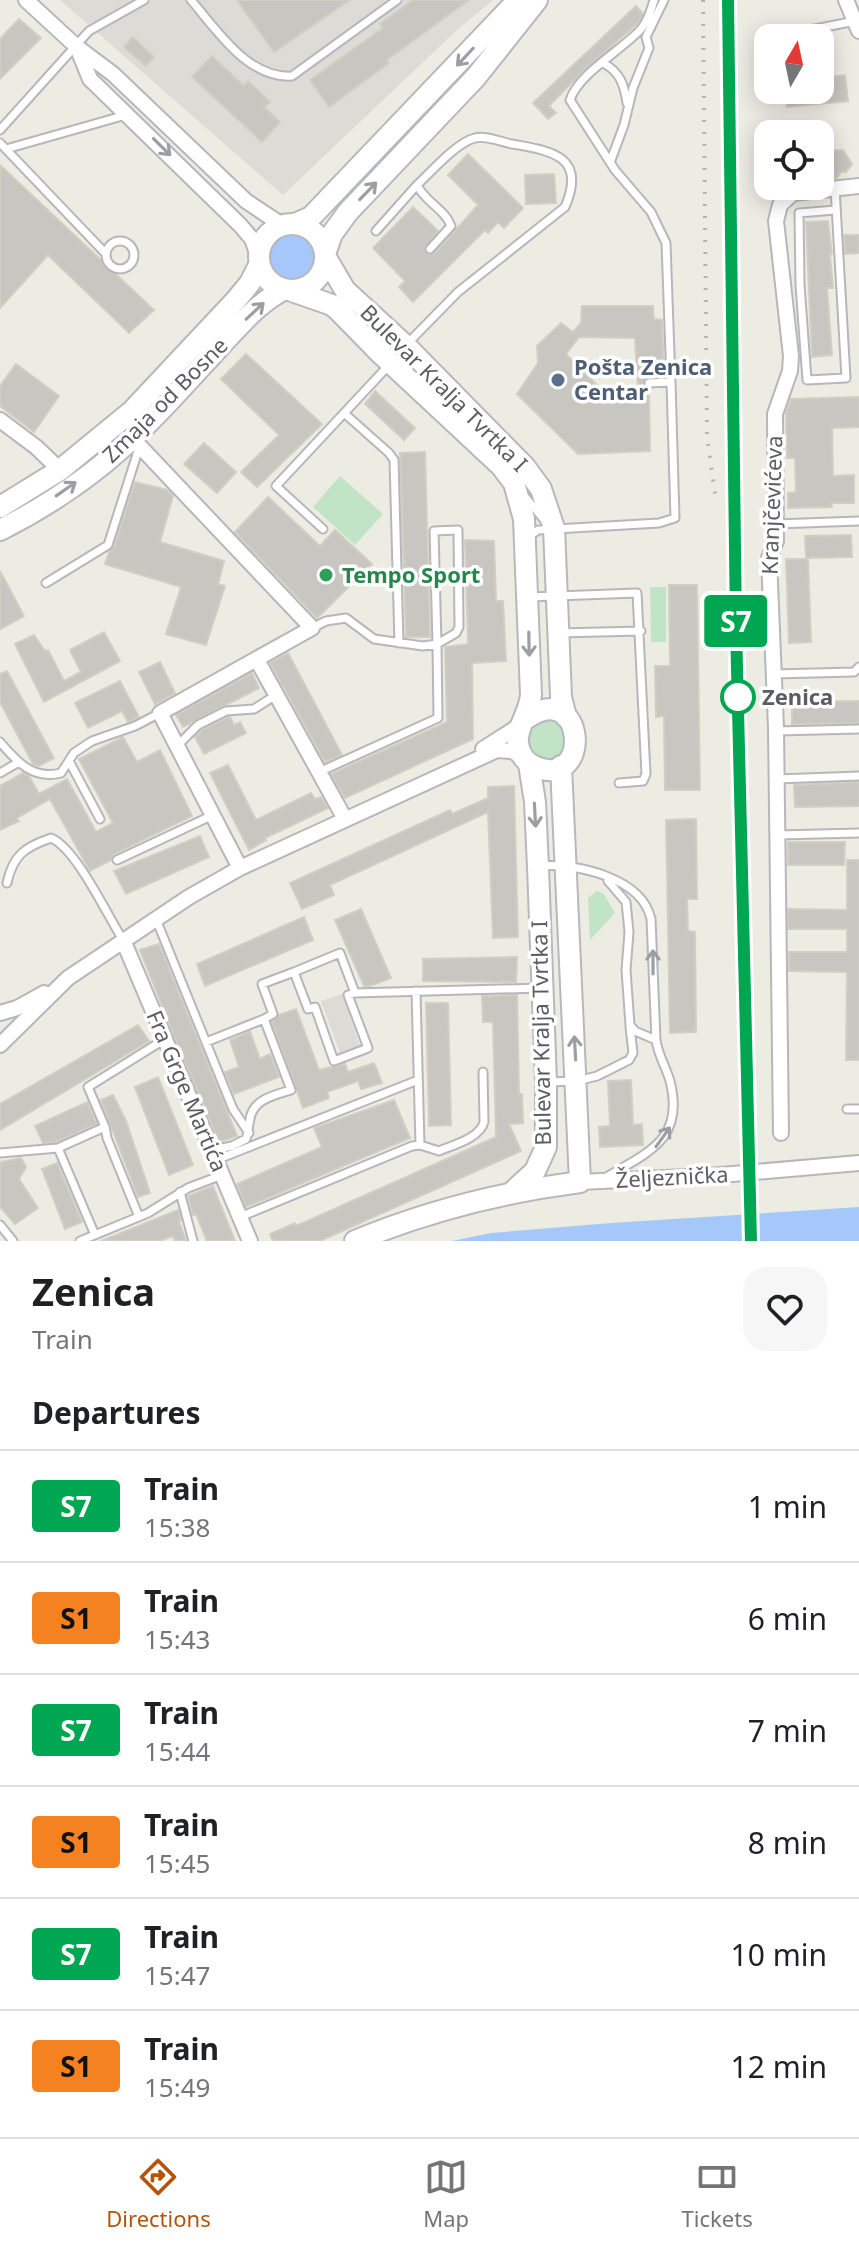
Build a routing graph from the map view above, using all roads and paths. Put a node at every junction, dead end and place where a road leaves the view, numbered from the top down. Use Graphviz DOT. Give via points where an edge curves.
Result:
graph roads {
  1 [pos="26,0"];
  2 [pos="144,0"];
  3 [pos="191,0"];
  4 [pos="397,0"];
  5 [pos="518,0"];
  6 [pos="537,0"];
  7 [pos="654,0"];
  8 [pos="664,0"];
  9 [pos="846,0"];
  10 [pos="857,26"];
  11 [pos="834,28"];
  12 [pos="77,47"];
  13 [pos="603,63"];
  14 [pos="628,111"];
  15 [pos="128,114"];
  16 [pos="0,130"];
  17 [pos="3,146"];
  18 [pos="611,160"];
  19 [pos="417,185"];
  20 [pos="859,186"];
  21 [pos="835,188"];
  22 [pos="835,210"];
  23 [pos="289,224"];
  24 [pos="376,231"];
  25 [pos="430,249"];
  26 [pos="106,254"];
  27 [pos="325,255"];
  28 [pos="259,261"];
  29 [pos="287,290"];
  30 [pos="406,346"];
  31 [pos="391,363"];
  32 [pos="671,382"];
  33 [pos="649,383"];
  34 [pos="344,413"];
  35 [pos="0,420"];
  36 [pos="136,442"];
  37 [pos="60,470"];
  38 [pos="514,483"];
  39 [pos="0,507"];
  40 [pos="859,521"];
  41 [pos="776,524"];
  42 [pos="554,528"];
  43 [pos="323,529"];
  44 [pos="0,530"];
  45 [pos="527,538"];
  46 [pos="46,583"];
  47 [pos="557,596"];
  48 [pos="528,597"];
  49 [pos="312,628"];
  50 [pos="641,631"];
  51 [pos="559,633"];
  52 [pos="399,643"];
  53 [pos="437,644"];
  54 [pos="257,660"];
  55 [pos="859,667"];
  56 [pos="774,674"];
  57 [pos="276,695"];
  58 [pos="160,713"];
  59 [pos="566,717"];
  60 [pos="524,721"];
  61 [pos="859,729"];
  62 [pos="776,731"];
  63 [pos="0,742"];
  64 [pos="177,746"];
  65 [pos="526,760"];
  66 [pos="69,761"];
  67 [pos="19,762"];
  68 [pos="460,766"];
  69 [pos="561,766"];
  70 [pos="319,772"];
  71 [pos="0,773"];
  72 [pos="859,776"];
  73 [pos="777,779"];
  74 [pos="619,783"];
  75 [pos="213,815"];
  76 [pos="100,819"];
  77 [pos="345,819"];
  78 [pos="859,833"];
  79 [pos="778,835"];
  80 [pos="117,860"];
  81 [pos="565,864"];
  82 [pos="538,867"];
  83 [pos="240,868"];
  84 [pos="599,875"];
  85 [pos="7,883"];
  86 [pos="156,919"];
  87 [pos="123,940"];
  88 [pos="294,972"];
  89 [pos="68,978"];
  90 [pos="543,988"];
  91 [pos="416,991"];
  92 [pos="355,993"];
  93 [pos="0,1013"];
  94 [pos="264,1019"];
  95 [pos="630,1025"];
  96 [pos="165,1039"];
  97 [pos="656,1040"];
  98 [pos="206,1042"];
  99 [pos="0,1045"];
  100 [pos="483,1072"];
  101 [pos="418,1080"];
  102 [pos="577,1081"];
  103 [pos="546,1082"];
  104 [pos="847,1109"];
  105 [pos="859,1109"];
  106 [pos="105,1127"];
  107 [pos="249,1133"];
  108 [pos="781,1133"];
  109 [pos="420,1145"];
  110 [pos="546,1147"];
  111 [pos="58,1148"];
  112 [pos="0,1153"];
  113 [pos="214,1155"];
  114 [pos="859,1163"];
  115 [pos="222,1175"];
  116 [pos="582,1182"];
  117 [pos="180,1192"];
  118 [pos="510,1194"];
  119 [pos="139,1217"];
  120 [pos="240,1217"];
  121 [pos="0,1225"];
  122 [pos="3,1235"];
  123 [pos="95,1235"];
  124 [pos="13,1241"];
  125 [pos="80,1241"];
  126 [pos="193,1241"];
  127 [pos="250,1241"];
  128 [pos="355,1241"];
  1 -- 12 [label="street"];
  2 -- 12 [label="lane" via="89,31"];
  3 -- 4 [label="lane" via="241,57 279,77 292,76"];
  5 -- 23 [label="street, Zmaja od Bosne, one-way" via="311,217"];
  27 -- 6 [label="street, Zmaja od Bosne, one-way" via="339,222 476,77"];
  7 -- 13 [label="lane" via="642,28"];
  8 -- 14 [label="lane" via="646,37 649,48"];
  9 -- 10 [label="street"];
  10 -- 11 [label="lane"];
  12 -- 15 [label="street" via="90,79"];
  12 -- 16 [label="lane"];
  12 -- 23 [label="street" via="113,74 246,201"];
  13 -- 14 [label="lane" via="622,81"];
  13 -- 18 [label="lane" via="570,100"];
  14 -- 18 [label="lane"];
  15 -- 17 [label="lane"];
  15 -- 28 [label="street, one-way" via="240,225 252,239"];
  17 -- 26 [label="lane"];
  18 -- 32 [label="lane" via="651,212 666,243"];
  19 -- 24 [label="lane"];
  19 -- 25 [label="lane" via="451,226"];
  19 -- 30 [label="lane" via="476,137 546,149 563,158 572,190 565,207 458,292"];
  20 -- 21 [label="street, Kranjčevićeva"];
  21 -- 22 [label="lane"];
  21 -- 41 [label="street, Kranjčevićeva" via="793,193 780,205 776,221 791,356 775,414"];
  22 -- 22 [label="lane" via="846,378 807,380 799,213"];
  23 -- 27 [label="street" via="304,226 319,237"];
  23 -- 28 [label="street, Zmaja od Bosne" via="265,237"];
  27 -- 29 [label="street, Zmaja od Bosne" via="310,285"];
  27 -- 30 [label="street, Bulevar Kralja Tvrtka I" via="345,290"];
  28 -- 29 [label="street" via="269,281"];
  28 -- 37 [label="street, Zmaja od Bosne" via="236,300 132,411"];
  29 -- 31 [label="street, Bulevar Kralja Tvrtka I" via="332,305"];
  36 -- 29 [label="street, Zmaja od Bosne, one-way" via="250,314"];
  30 -- 42 [label="street, Bulevar Kralja Tvrtka I" via="525,467 541,489"];
  31 -- 34 [label="lane"];
  31 -- 38 [label="street, Bulevar Kralja Tvrtka I"];
  32 -- 33 [label="lane"];
  32 -- 42 [label="lane" via="675,518"];
  34 -- 43 [label="lane" via="276,486"];
  34 -- 52 [label="lane" via="394,460"];
  35 -- 37 [label="street"];
  44 -- 36 [label="street, Zmaja od Bosne, one-way"];
  36 -- 46 [label="lane" via="108,545"];
  36 -- 49 [label="street"];
  37 -- 39 [label="street, Zmaja od Bosne"];
  38 -- 42 [label="lane"];
  38 -- 45 [label="street, Bulevar Kralja Tvrtka I"];
  40 -- 41 [label="lane"];
  41 -- 56 [label="street, Kranjčevićeva" via="769,558"];
  42 -- 45 [label="lane"];
  42 -- 47 [label="street, Bulevar Kralja Tvrtka I"];
  45 -- 48 [label="street, Bulevar Kralja Tvrtka I"];
  47 -- 48 [label="lane"];
  47 -- 50 [label="lane" via="637,593"];
  47 -- 51 [label="street, Bulevar Kralja Tvrtka I"];
  48 -- 60 [label="street, Bulevar Kralja Tvrtka I, one-way" via="531,695"];
  49 -- 52 [label="lane" via="346,618 374,639"];
  49 -- 54 [label="street"];
  50 -- 51 [label="lane"];
  50 -- 74 [label="lane" via="646,777"];
  51 -- 59 [label="street, Bulevar Kralja Tvrtka I"];
  52 -- 53 [label="lane"];
  53 -- 53 [label="lane" via="459,627 458,530 434,531"];
  53 -- 70 [label="lane" via="438,718"];
  54 -- 57 [label="street"];
  54 -- 58 [label="street"];
  55 -- 56 [label="lane" via="854,672"];
  56 -- 62 [label="street, Kranjčevićeva"];
  57 -- 64 [label="lane" via="254,709 226,711 198,725"];
  57 -- 70 [label="street"];
  58 -- 64 [label="street"];
  58 -- 66 [label="lane" via="92,741"];
  59 -- 60 [label="street" via="550,710"];
  59 -- 69 [label="street, Bulevar Kralja Tvrtka I" via="575,730 576,746"];
  60 -- 65 [label="street, Bulevar Kralja Tvrtka I" via="517,741"];
  60 -- 68 [label="street"];
  61 -- 62 [label="lane"];
  62 -- 73 [label="street, Kranjčevićeva"];
  63 -- 67 [label="lane"];
  64 -- 75 [label="street"];
  65 -- 68 [label="street" via="497,750"];
  65 -- 69 [label="street" via="544,769"];
  65 -- 82 [label="street, Bulevar Kralja Tvrtka I, one-way" via="535,802"];
  66 -- 67 [label="lane" via="61,773 50,776"];
  66 -- 76 [label="lane"];
  67 -- 71 [label="lane"];
  68 -- 77 [label="street"];
  69 -- 81 [label="street, Bulevar Kralja Tvrtka I"];
  70 -- 77 [label="street"];
  72 -- 73 [label="lane"];
  73 -- 79 [label="street, Kranjčevićeva"];
  75 -- 80 [label="lane"];
  75 -- 83 [label="street"];
  77 -- 83 [label="street"];
  78 -- 79 [label="lane"];
  79 -- 108 [label="street, Kranjčevićeva"];
  81 -- 82 [label="lane"];
  81 -- 84 [label="lane"];
  102 -- 81 [label="street, Bulevar Kralja Tvrtka I, one-way"];
  82 -- 90 [label="street, Bulevar Kralja Tvrtka I"];
  83 -- 86 [label="street"];
  84 -- 95 [label="lane" via="626,902"];
  97 -- 84 [label="lane, one-way" via="648,906 634,892"];
  85 -- 87 [label="lane" via="15,858 51,838 61,842"];
  86 -- 87 [label="street"];
  86 -- 98 [label="lane"];
  87 -- 89 [label="street"];
  87 -- 96 [label="street, Fra Grge Martića"];
  88 -- 92 [label="lane" via="340,953"];
  88 -- 92 [label="lane" via="308,1009 315,1007 334,1061 368,1048 348,995"];
  88 -- 94 [label="lane" via="262,984 273,1014"];
  89 -- 93 [label="street"];
  89 -- 99 [label="street"];
  90 -- 91 [label="lane"];
  90 -- 103 [label="street, Bulevar Kralja Tvrtka I"];
  91 -- 92 [label="lane"];
  91 -- 101 [label="lane"];
  94 -- 98 [label="lane"];
  94 -- 107 [label="lane" via="291,1090 256,1105"];
  95 -- 97 [label="lane"];
  95 -- 102 [label="lane" via="632,1058"];
  96 -- 106 [label="lane" via="88,1087"];
  96 -- 113 [label="street, Fra Grge Martića"];
  116 -- 97 [label="lane, one-way" via="660,1144 669,1131 674,1106"];
  98 -- 107 [label="lane" via="233,1109"];
  100 -- 109 [label="lane" via="482,1129 439,1151"];
  101 -- 109 [label="lane"];
  101 -- 113 [label="lane"];
  102 -- 103 [label="lane"];
  102 -- 116 [label="street, Bulevar Kralja Tvrtka I"];
  103 -- 110 [label="street, Bulevar Kralja Tvrtka I"];
  104 -- 105 [label="lane"];
  106 -- 111 [label="lane"];
  106 -- 119 [label="lane"];
  107 -- 113 [label="lane"];
  109 -- 120 [label="lane"];
  110 -- 116 [label="street" via="553,1176"];
  110 -- 118 [label="street, Bulevar Kralja Tvrtka I" via="535,1171"];
  111 -- 112 [label="lane"];
  111 -- 123 [label="lane"];
  113 -- 115 [label="street, Fra Grge Martića"];
  114 -- 116 [label="street, Željeznička"];
  115 -- 117 [label="lane"];
  115 -- 120 [label="street, Fra Grge Martića"];
  116 -- 118 [label="street"];
  117 -- 119 [label="lane"];
  117 -- 126 [label="lane"];
  118 -- 128 [label="street" via="410,1219"];
  119 -- 123 [label="lane"];
  120 -- 127 [label="street, Fra Grge Martića"];
  121 -- 122 [label="lane"];
  122 -- 124 [label="lane"];
  123 -- 125 [label="lane"];
}
